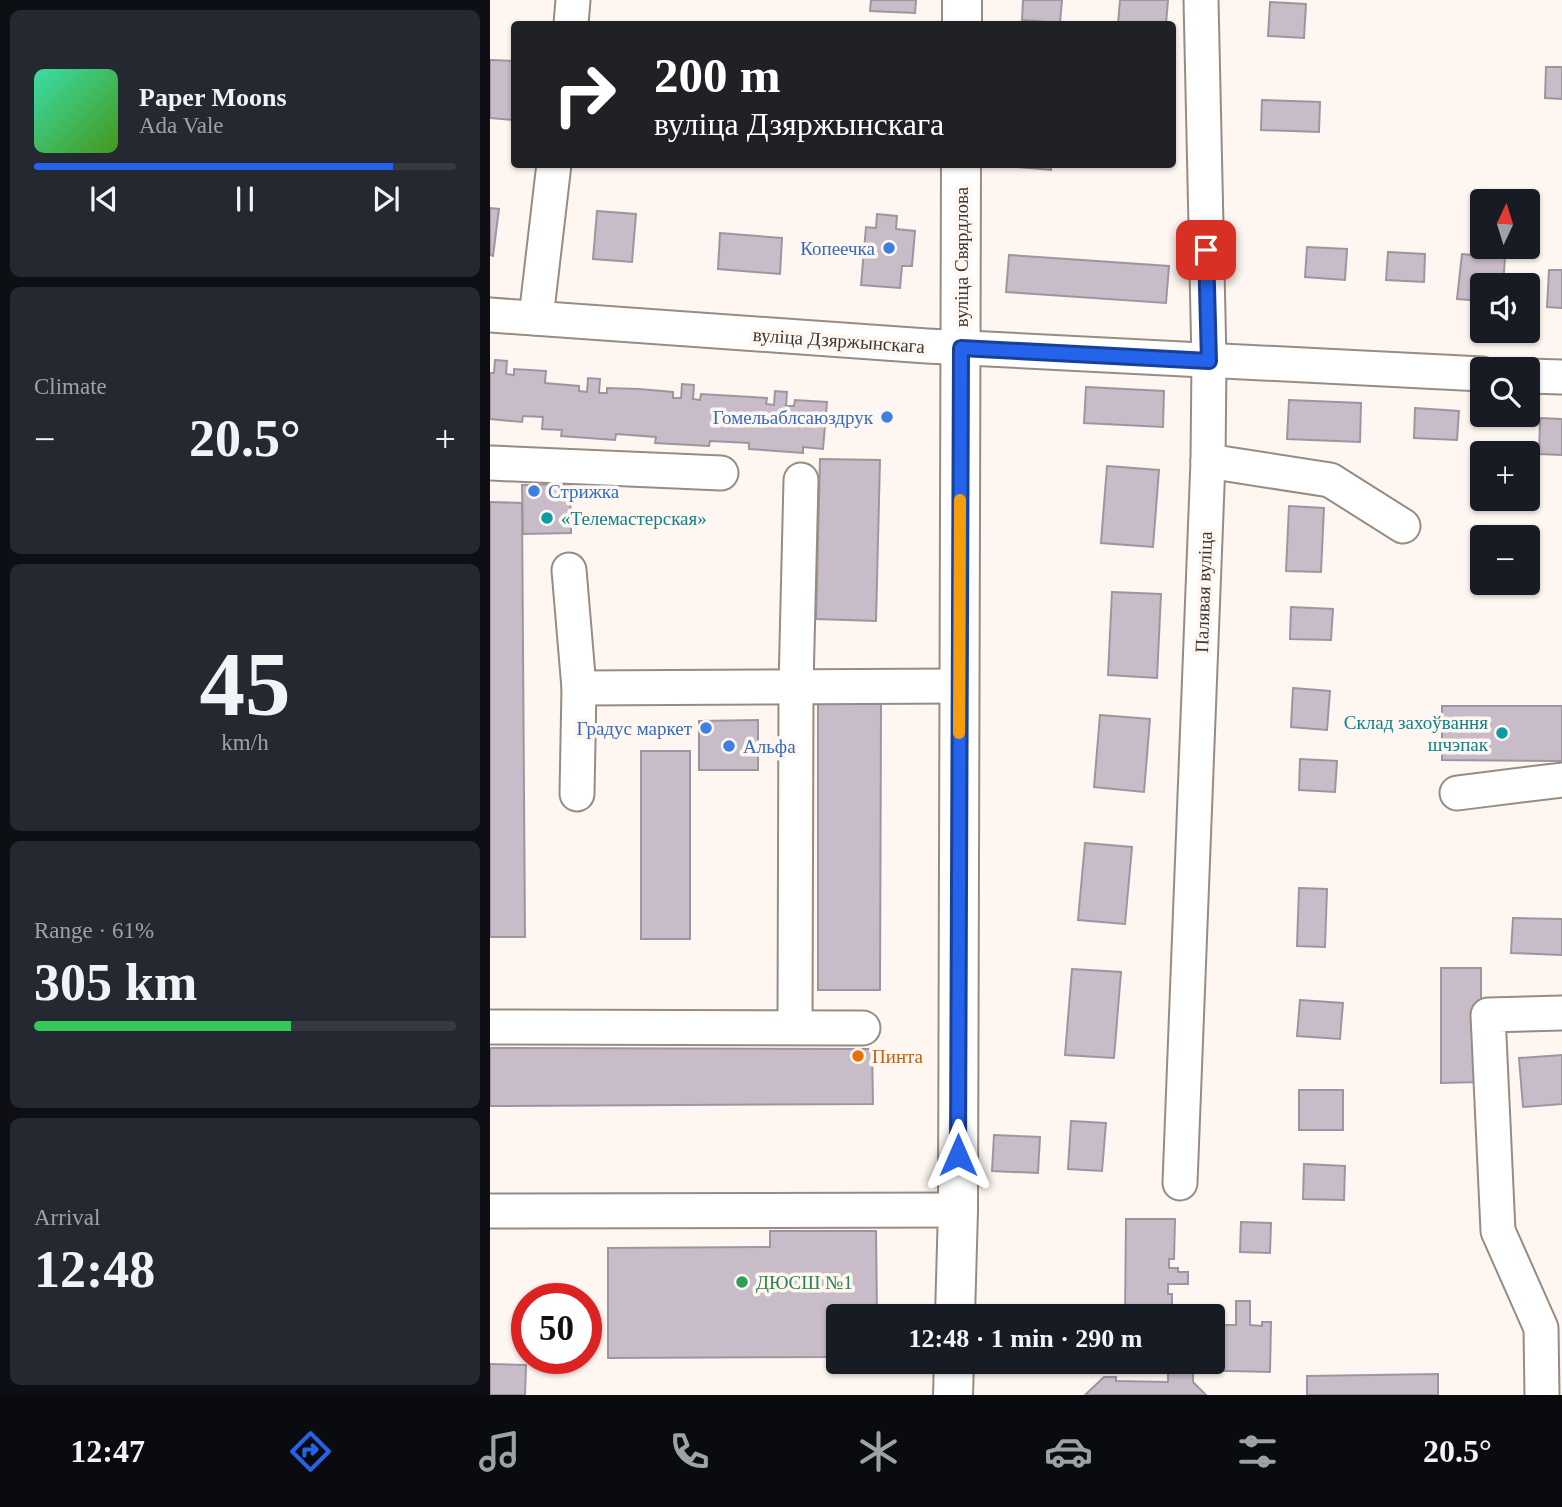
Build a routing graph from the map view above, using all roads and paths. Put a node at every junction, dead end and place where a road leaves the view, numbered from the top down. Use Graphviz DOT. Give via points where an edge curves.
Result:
graph roads {
  1 [pos="573,0"];
  2 [pos="962,0"];
  3 [pos="1201,0"];
  4 [pos="570,21"];
  5 [pos="962,21"];
  6 [pos="554,168"];
  7 [pos="961,168"];
  8 [pos="490,315"];
  9 [pos="536,318"];
  10 [pos="961,348"];
  11 [pos="1209,361"];
  12 [pos="1470,373"];
  13 [pos="1540,376"];
  14 [pos="1562,377"];
  15 [pos="1208,461"];
  16 [pos="490,463"];
  17 [pos="721,473"];
  18 [pos="801,480"];
  19 [pos="1403,526"];
  20 [pos="569,570"];
  21 [pos="796,686"];
  22 [pos="959,686"];
  23 [pos="579,688"];
  24 [pos="1562,780"];
  25 [pos="1457,793"];
  26 [pos="577,794"];
  27 [pos="1562,1013"];
  28 [pos="490,1027"];
  29 [pos="795,1027"];
  30 [pos="863,1028"];
  31 [pos="1180,1183"];
  32 [pos="958,1210"];
  33 [pos="490,1211"];
  34 [pos="956,1304"];
  35 [pos="954,1374"];
  36 [pos="953,1395"];
  37 [pos="1542,1395"];
  1 -- 4 [label="street"];
  2 -- 5 [label="main road"];
  3 -- 11 [label="street, Палявая вуліца"];
  6 -- 9 [label="street"];
  7 -- 10 [label="main road, вуліца Свярдлова"];
  8 -- 9 [label="street, вуліца Дзяржынскага"];
  9 -- 10 [label="street, вуліца Дзяржынскага"];
  10 -- 11 [label="street, вуліца Дзяржынскага"];
  10 -- 22 [label="main road, вуліца Свярдлова"];
  11 -- 12 [label="street, вуліца Дзяржынскага"];
  11 -- 15 [label="street, Палявая вуліца"];
  13 -- 14 [label="street"];
  15 -- 19 [label="street" via="1330,480"];
  15 -- 31 [label="street, Палявая вуліца"];
  16 -- 17 [label="street"];
  18 -- 21 [label="street"];
  20 -- 23 [label="street"];
  21 -- 22 [label="street"];
  21 -- 23 [label="street"];
  21 -- 29 [label="street"];
  22 -- 32 [label="main road, вуліца Свярдлова"];
  23 -- 26 [label="street"];
  24 -- 25 [label="street"];
  27 -- 37 [label="street" via="1488,1015 1498,1231 1541,1328"];
  28 -- 29 [label="street"];
  29 -- 30 [label="street"];
  32 -- 33 [label="street"];
  32 -- 34 [label="main road, вуліца Свярдлова"];
  35 -- 36 [label="main road"];
}
